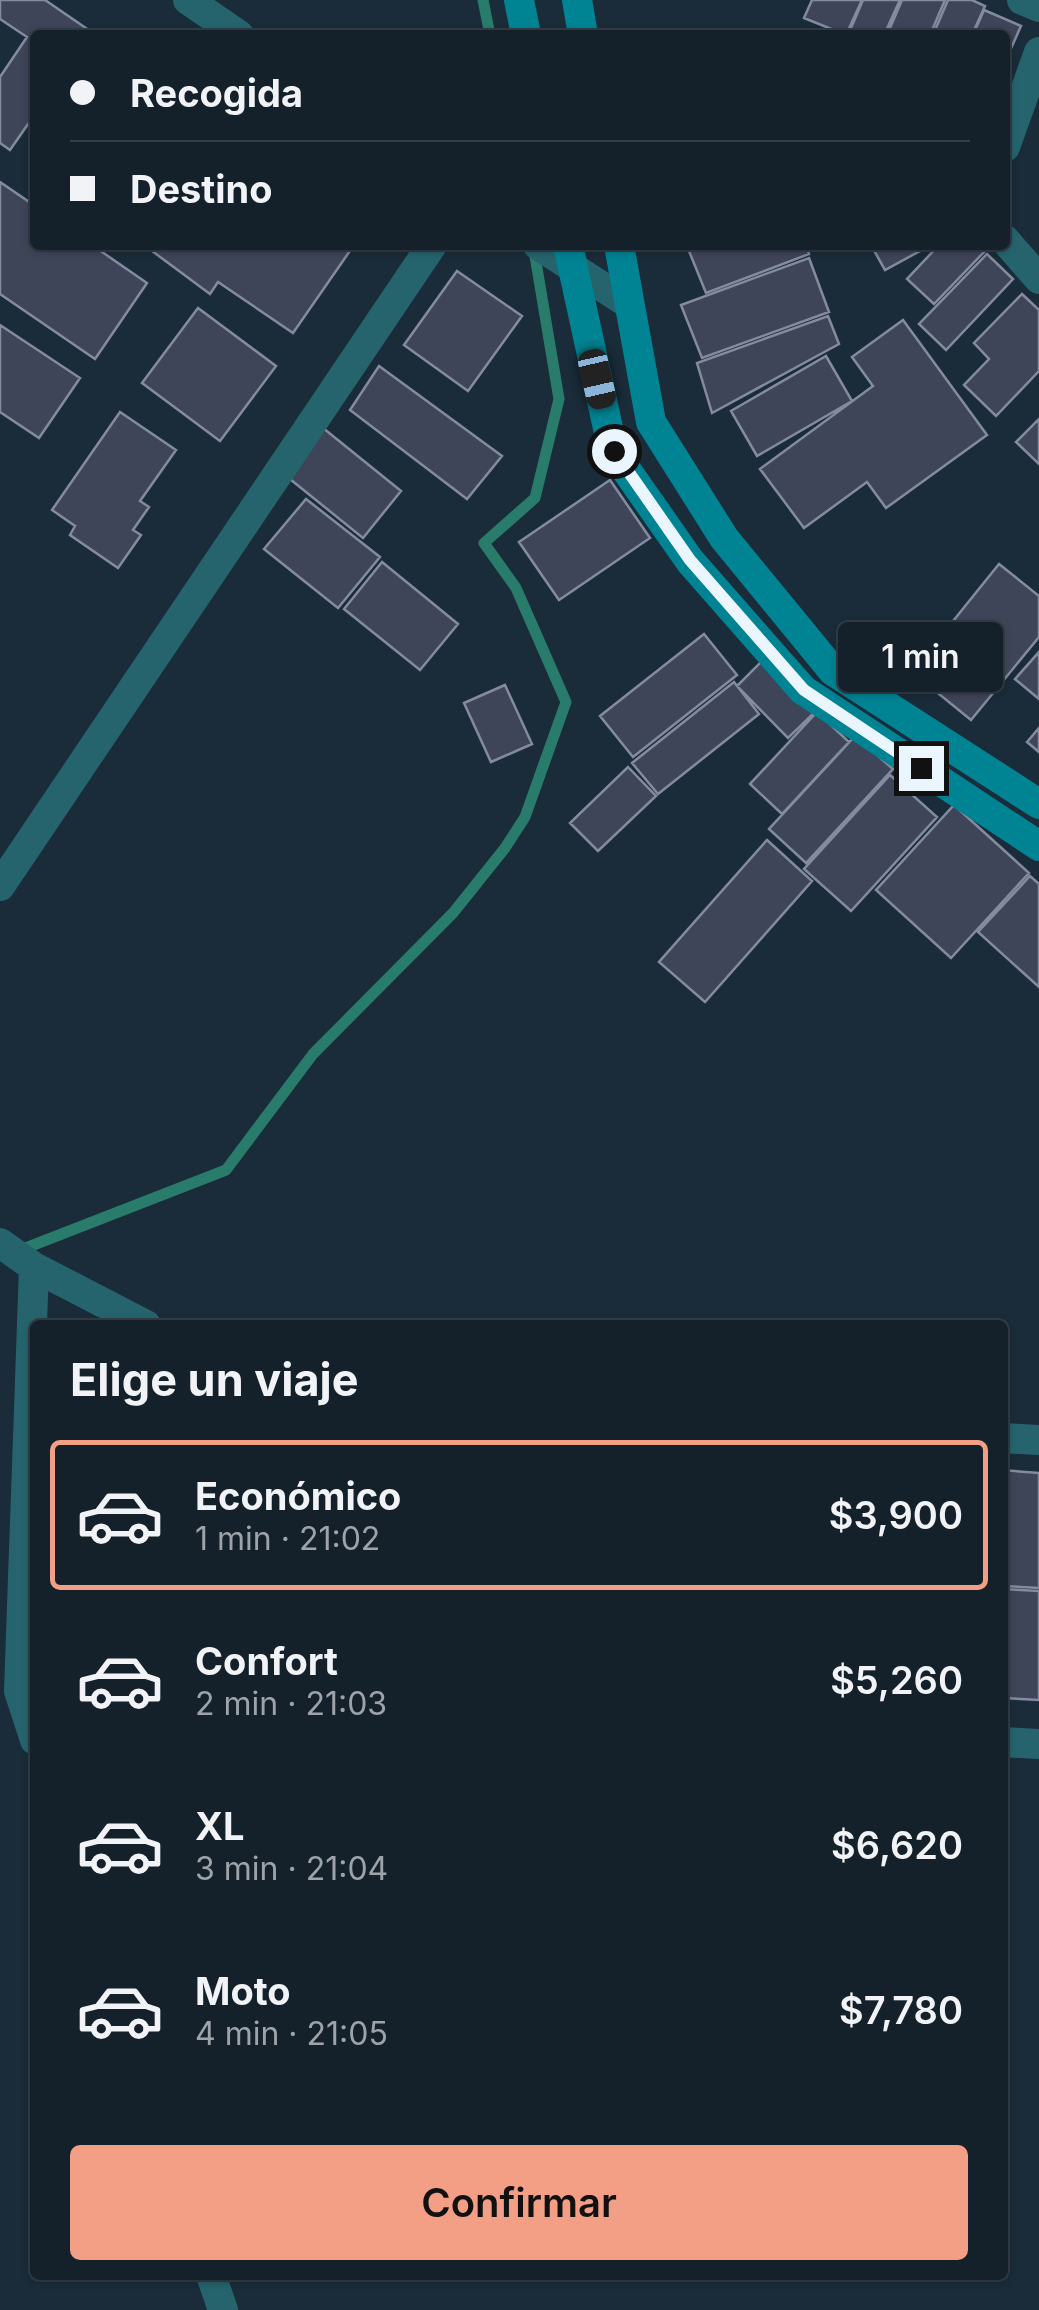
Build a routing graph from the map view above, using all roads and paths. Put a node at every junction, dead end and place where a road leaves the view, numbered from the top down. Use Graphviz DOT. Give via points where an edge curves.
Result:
graph roads {
  1 [pos="188,0"];
  2 [pos="519,0"];
  3 [pos="577,0"];
  4 [pos="1022,0"];
  5 [pos="1039,6"];
  6 [pos="232,30"];
  7 [pos="525,30"];
  8 [pos="582,30"];
  9 [pos="1039,52"];
  10 [pos="1010,133"];
  11 [pos="1010,246"];
  12 [pos="429,250"];
  13 [pos="620,250"];
  14 [pos="570,258"];
  15 [pos="1039,279"];
  16 [pos="629,304"];
  17 [pos="724,538"];
  18 [pos="690,560"];
  19 [pos="1039,804"];
  20 [pos="1039,846"];
  21 [pos="0,886"];
  22 [pos="0,1244"];
  23 [pos="34,1268"];
  24 [pos="33,1320"];
  25 [pos="136,1320"];
  26 [pos="1008,1438"];
  27 [pos="1039,1440"];
  28 [pos="30,1510"];
  29 [pos="27,1692"];
  30 [pos="1008,1742"];
  31 [pos="1039,1744"];
  32 [pos="213,2280"];
  33 [pos="223,2310"];
  1 -- 6 [label="street"];
  2 -- 7 [label="main road"];
  3 -- 8 [label="main road"];
  4 -- 5 [label="street"];
  9 -- 10 [label="street"];
  11 -- 15 [label="street"];
  12 -- 21 [label="street"];
  13 -- 16 [label="main road"];
  14 -- 16 [label="street"];
  14 -- 18 [label="main road" via="614,451"];
  16 -- 17 [label="main road" via="652,422"];
  17 -- 18 [label="main road"];
  17 -- 19 [label="main road" via="833,671"];
  18 -- 20 [label="main road" via="804,690"];
  22 -- 23 [label="street"];
  23 -- 24 [label="street"];
  23 -- 25 [label="street"];
  26 -- 27 [label="street"];
  28 -- 29 [label="street"];
  30 -- 31 [label="street"];
  32 -- 33 [label="street"];
}
